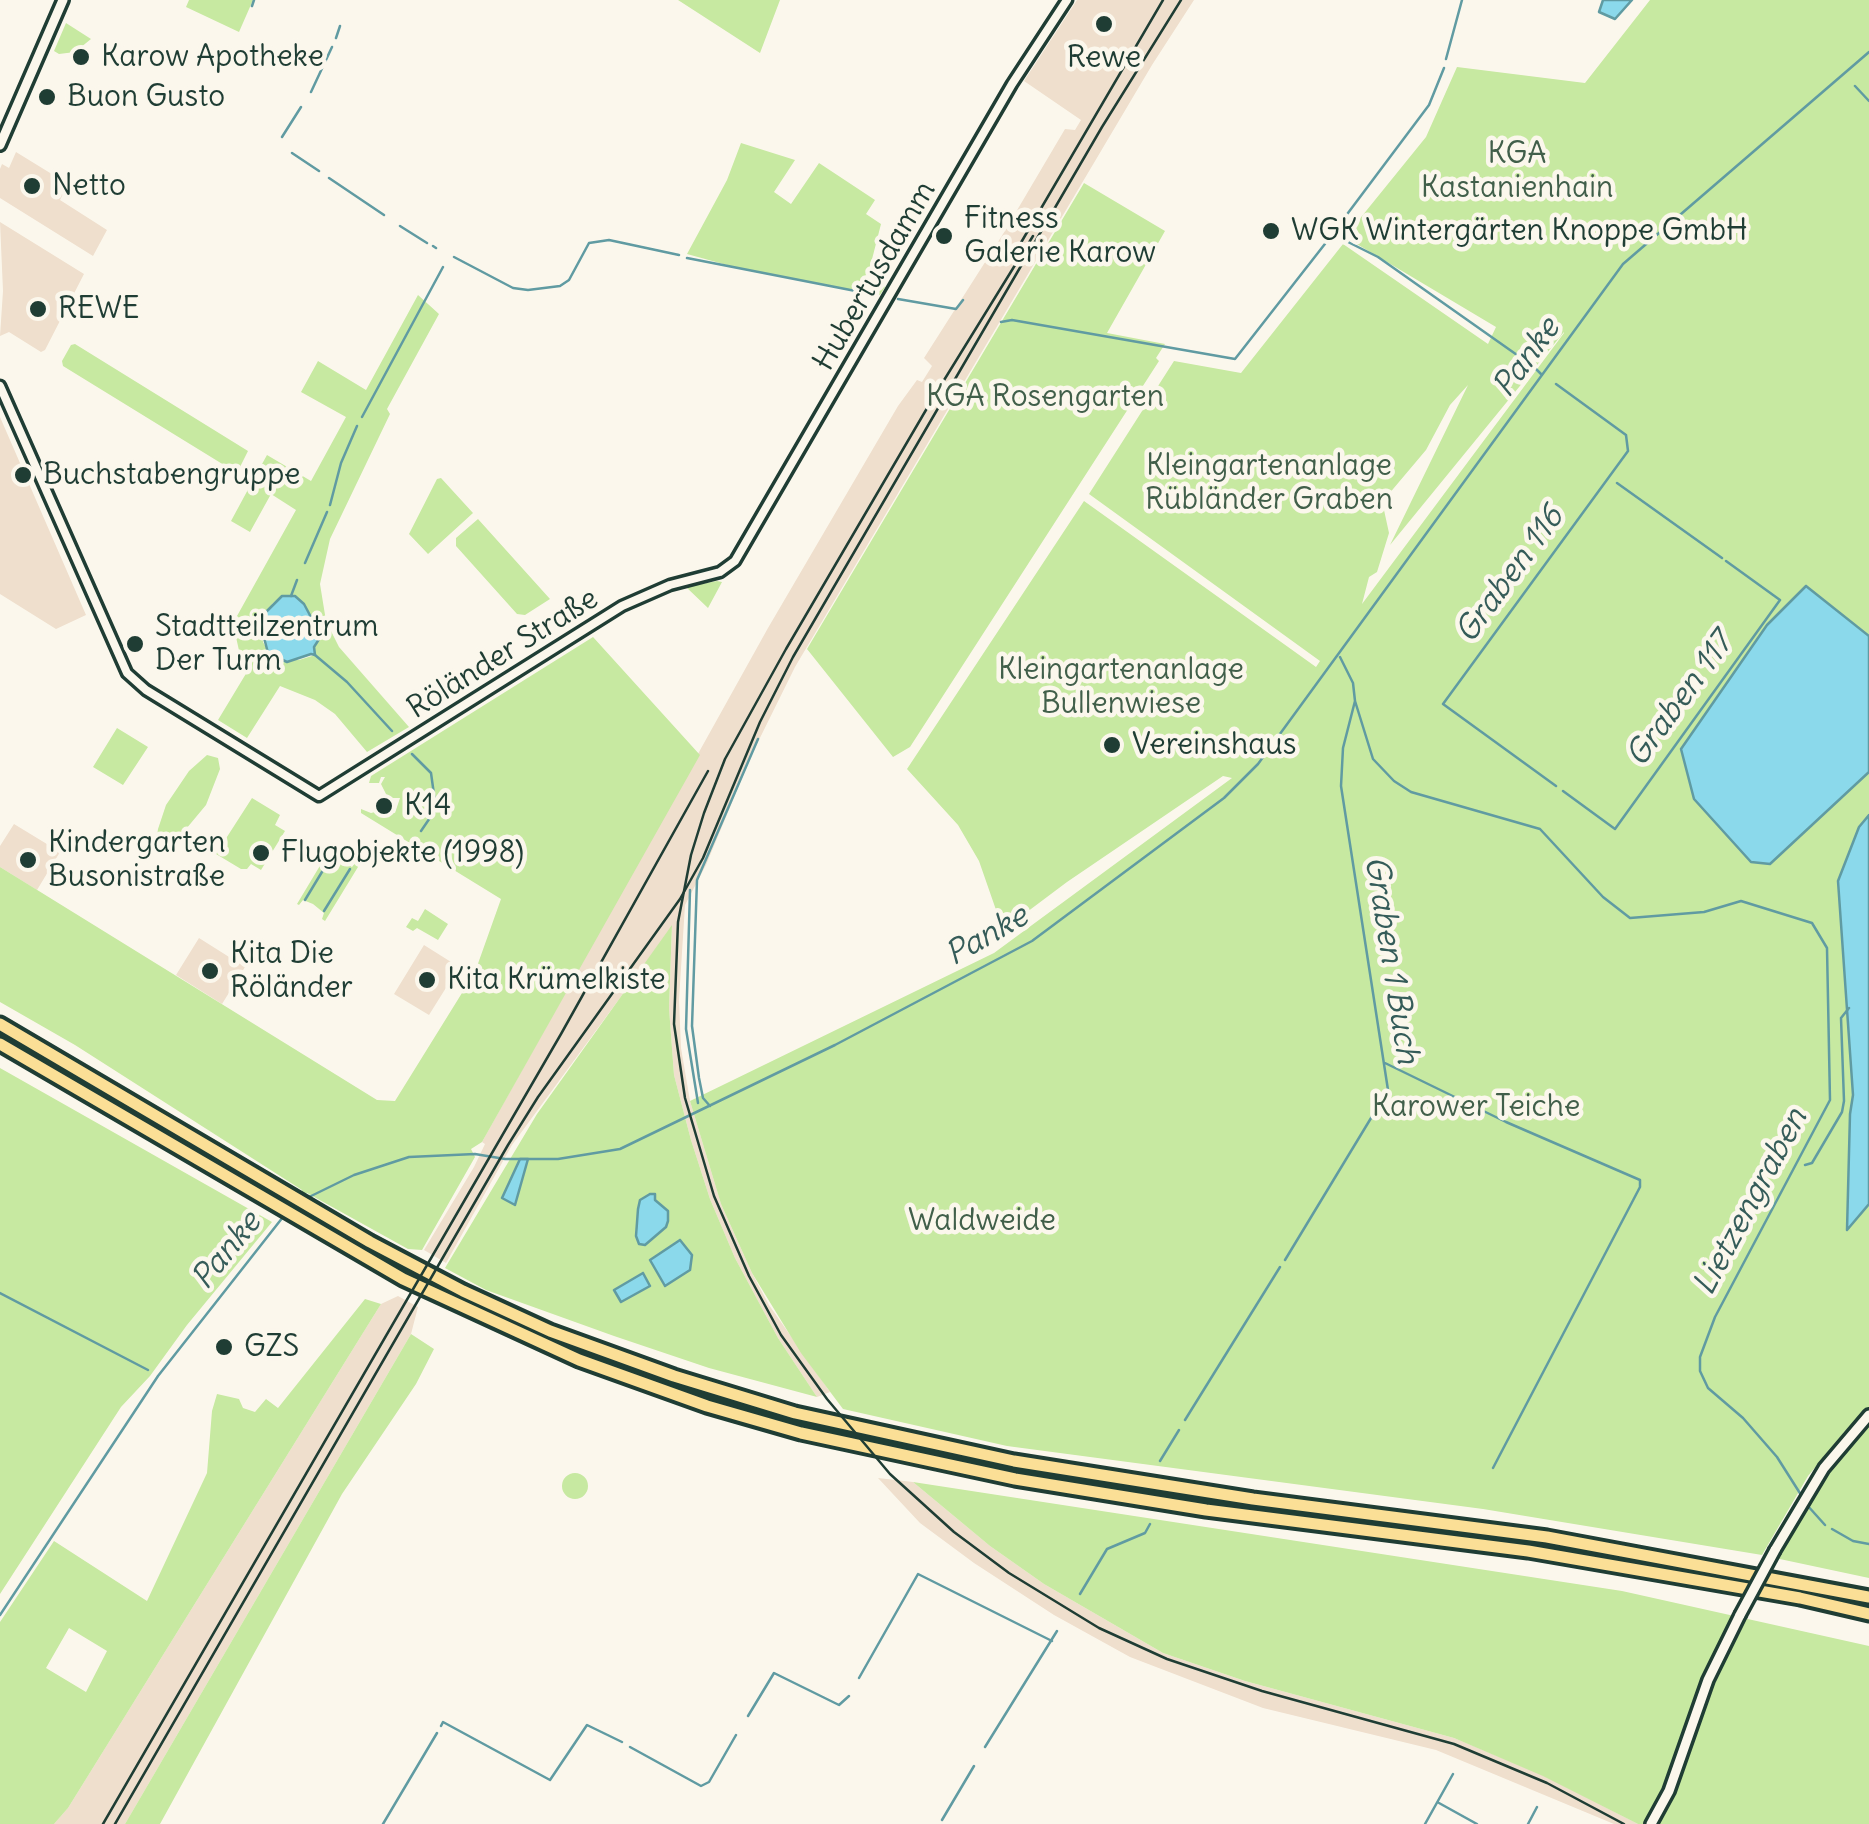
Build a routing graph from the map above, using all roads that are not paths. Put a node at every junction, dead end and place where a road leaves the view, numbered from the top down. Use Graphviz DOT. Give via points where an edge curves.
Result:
graph roads {
  1 [pos="64,0"];
  2 [pos="1067,0"];
  3 [pos="0,145"];
  4 [pos="0,386"];
  5 [pos="720,572"];
  6 [pos="0,1024"];
  7 [pos="0,1044"];
  8 [pos="1869,1415"];
  9 [pos="1869,1597"];
  10 [pos="1869,1614"];
  11 [pos="1650,1824"];
  1 -- 3 [label="main road"];
  2 -- 5 [label="street, Hubertusdamm" via="744,548"];
  4 -- 5 [label="street, Röländer Straße" via="127,673 319,796 622,606 670,584"];
  6 -- 9 [label="highway" via="463,1291 674,1376 795,1413 1014,1461 1547,1537"];
  7 -- 10 [label="highway" via="403,1279 580,1360 706,1406 1034,1482 1528,1551"];
  8 -- 11 [label="main road, bridge" via="1804,1500 1740,1615"];
}
